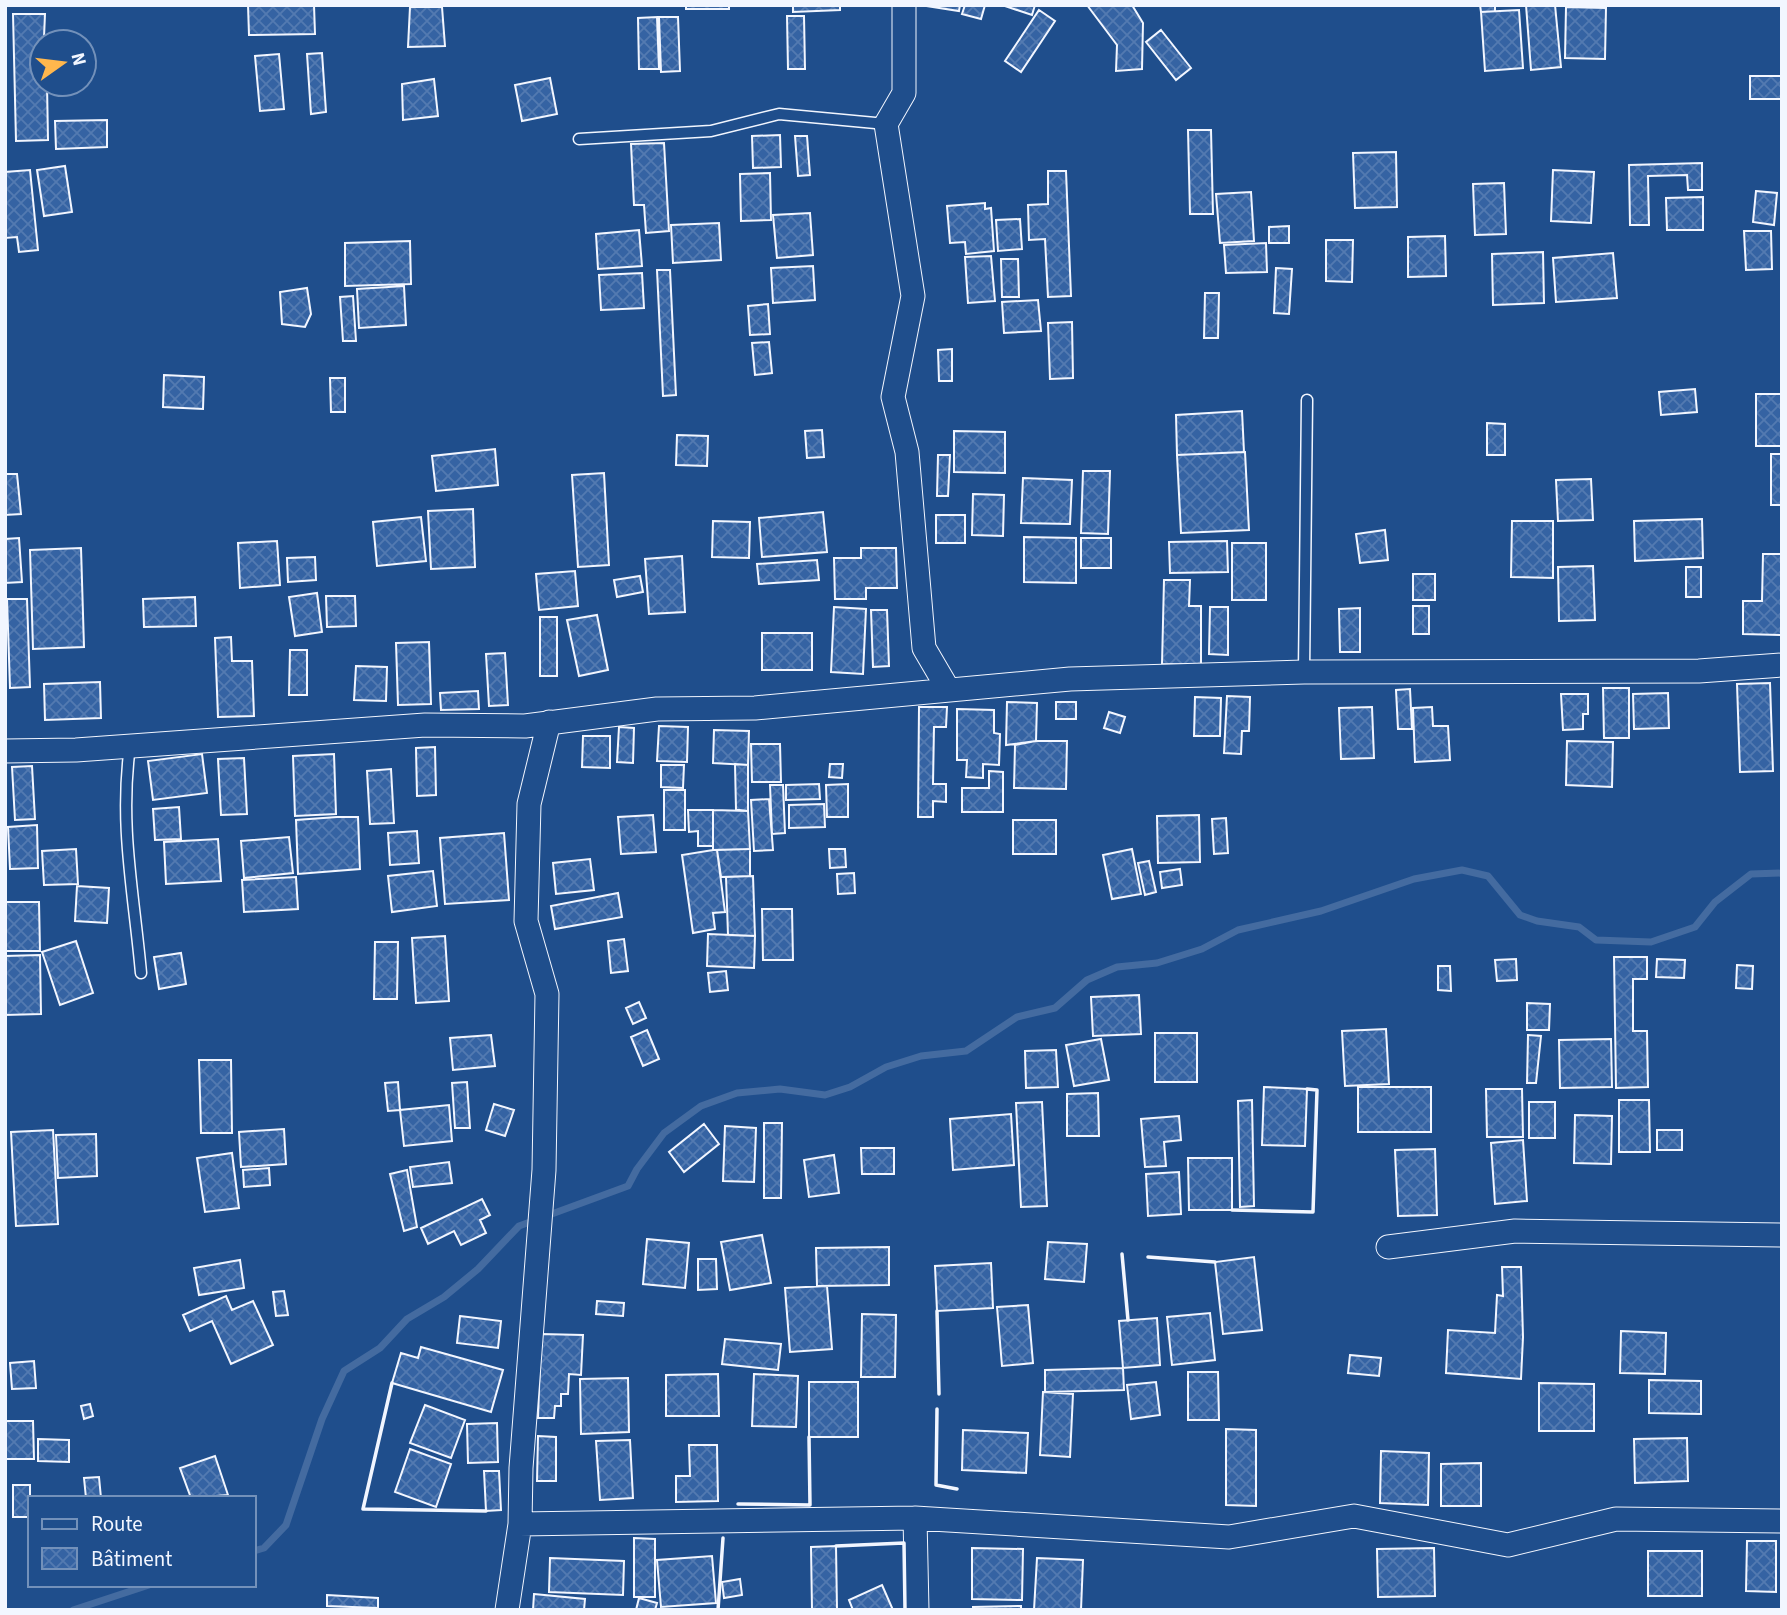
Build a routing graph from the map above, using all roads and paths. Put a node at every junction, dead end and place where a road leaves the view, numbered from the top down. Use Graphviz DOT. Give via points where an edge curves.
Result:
graph roads {
  1 [pos="904,5"];
  2 [pos="886,124"];
  3 [pos="579,139"];
  4 [pos="1307,400"];
  5 [pos="1782,665"];
  6 [pos="1304,672"];
  7 [pos="948,689"];
  8 [pos="549,722"];
  9 [pos="130,746"];
  10 [pos="5,751"];
  11 [pos="141,973"];
  12 [pos="1782,1235"];
  13 [pos="1388,1247"];
  14 [pos="915,1518"];
  15 [pos="1782,1521"];
  16 [pos="520,1524"];
  17 [pos="507,1610"];
  18 [pos="917,1610"];
  1 -- 2 [label="street" via="904,93"];
  2 -- 3 [label="lane" via="779,114 711,131"];
  2 -- 7 [label="street" via="913,296 893,397 907,452 924,648"];
  4 -- 6 [label="lane"];
  5 -- 6 [label="street" via="1699,671"];
  6 -- 7 [label="street" via="1070,679"];
  7 -- 8 [label="street" via="755,708 657,709"];
  8 -- 9 [label="street" via="425,725"];
  8 -- 16 [label="street" via="529,804 526,920 547,994 544,1170"];
  9 -- 10 [label="street"];
  9 -- 11 [label="lane" via="125,847"];
  12 -- 13 [label="street" via="1515,1231"];
  14 -- 15 [label="street" via="1229,1537 1354,1516 1508,1545 1616,1519"];
  14 -- 16 [label="street"];
  14 -- 18 [label="street"];
  16 -- 17 [label="street"];
}
